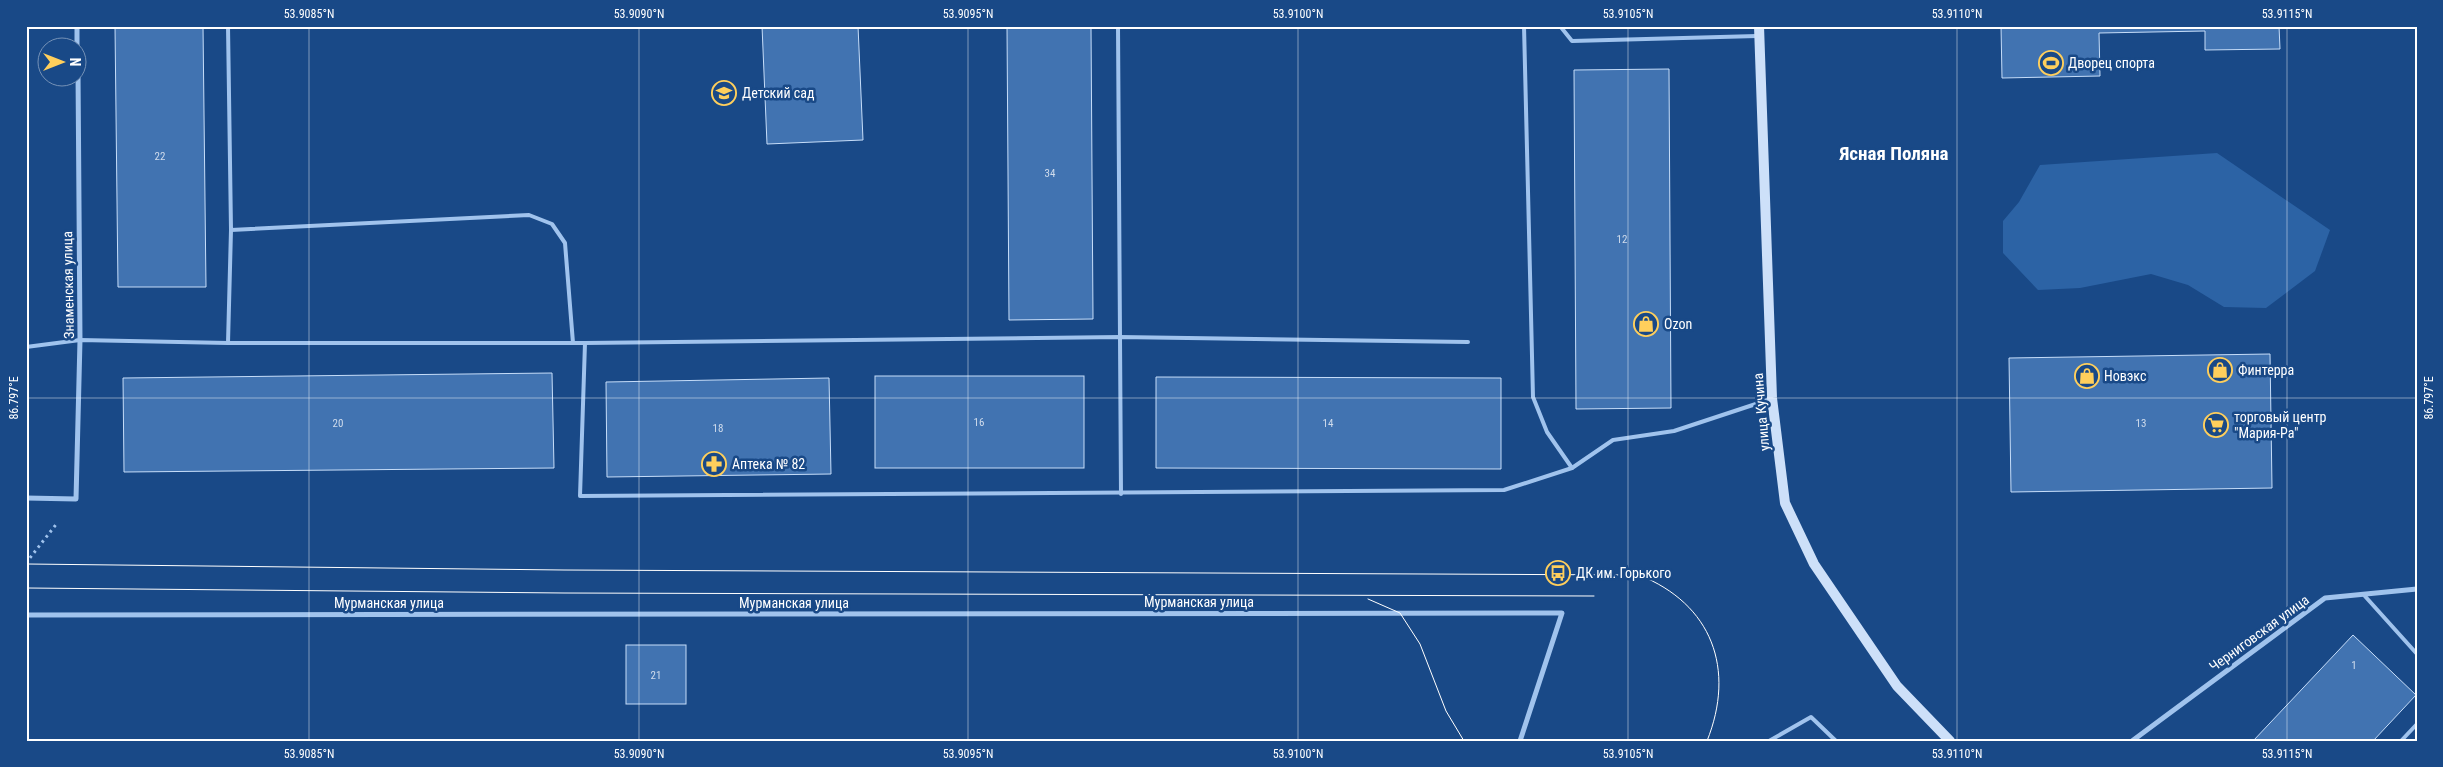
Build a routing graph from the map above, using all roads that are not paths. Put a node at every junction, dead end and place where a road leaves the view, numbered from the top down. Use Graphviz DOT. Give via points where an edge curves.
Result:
graph roads {
  1 [pos="228,26"];
  2 [pos="1118,26"];
  3 [pos="1524,26"];
  4 [pos="1560,26"];
  5 [pos="1759,31"];
  6 [pos="78,88"];
  7 [pos="231,230"];
  8 [pos="1120,337"];
  9 [pos="80,340"];
  10 [pos="1468,342"];
  11 [pos="228,343"];
  12 [pos="574,343"];
  13 [pos="585,343"];
  14 [pos="26,347"];
  15 [pos="1772,398"];
  16 [pos="1572,468"];
  17 [pos="1121,494"];
  18 [pos="26,498"];
  19 [pos="2417,589"];
  20 [pos="2363,594"];
  21 [pos="26,615"];
  22 [pos="2417,654"];
  23 [pos="2417,724"];
  24 [pos="1520,741"];
  25 [pos="1769,741"];
  26 [pos="1836,741"];
  27 [pos="1950,741"];
  28 [pos="2132,741"];
  29 [pos="2401,741"];
  1 -- 7 [label="lane"];
  2 -- 8 [label="lane"];
  3 -- 16 [label="lane" via="1533,397 1546,432"];
  4 -- 5 [label="lane" via="1572,41"];
  5 -- 15 [label="main road, улица Кучина"];
  6 -- 9 [label="street, Знаменская улица"];
  7 -- 11 [label="lane"];
  7 -- 12 [label="lane" via="529,214 552,224 565,243"];
  8 -- 10 [label="lane"];
  8 -- 13 [label="lane"];
  8 -- 17 [label="lane"];
  9 -- 11 [label="lane"];
  9 -- 14 [label="lane"];
  9 -- 18 [label="street, Знаменская улица" via="76,499"];
  11 -- 12 [label="lane"];
  12 -- 13 [label="lane"];
  13 -- 17 [label="lane" via="580,496"];
  15 -- 16 [label="lane" via="1674,431 1613,440"];
  15 -- 27 [label="main road, улица Кучина" via="1785,503 1814,564 1897,686"];
  16 -- 17 [label="lane" via="1504,490"];
  19 -- 20 [label="street, Черниговская улица"];
  20 -- 22 [label="lane"];
  20 -- 28 [label="street, Черниговская улица" via="2325,598"];
  21 -- 24 [label="street, Мурманская улица" via="1562,613"];
  23 -- 29 [label="lane"];
  25 -- 26 [label="lane" via="1811,718"];
}
